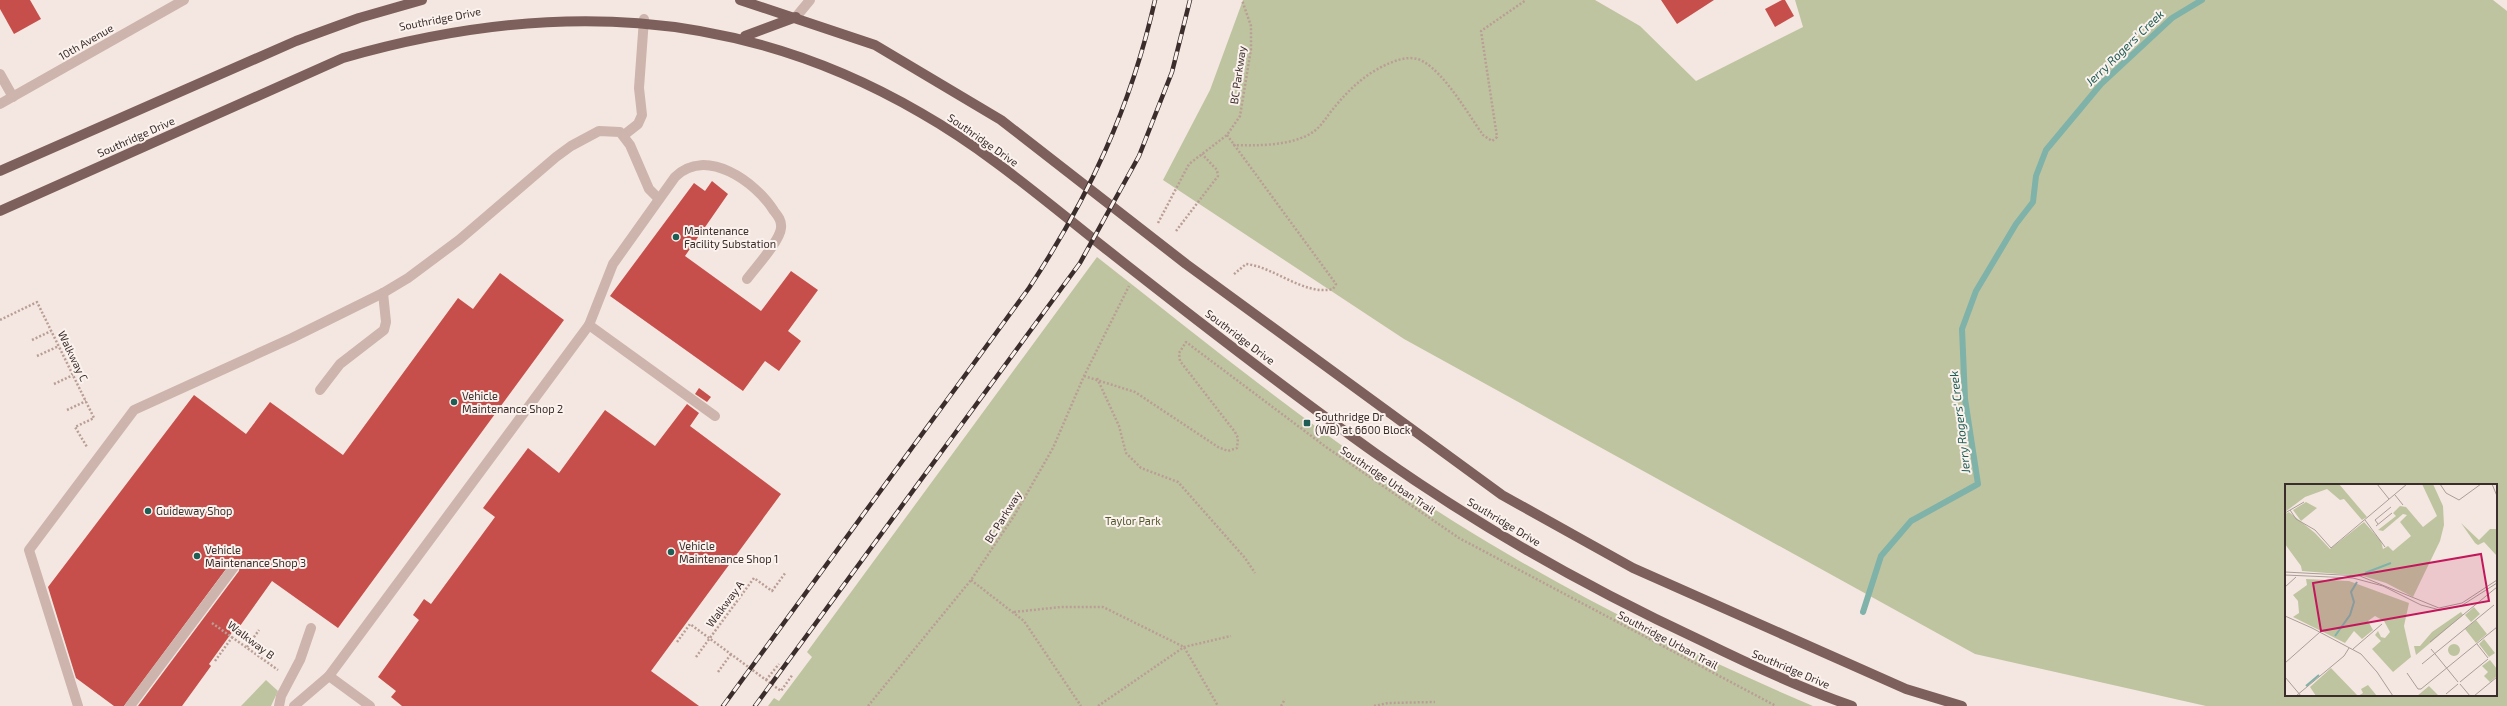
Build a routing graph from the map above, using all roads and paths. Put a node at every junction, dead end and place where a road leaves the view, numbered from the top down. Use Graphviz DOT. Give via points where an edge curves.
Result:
graph roads {
  1 [pos="184,0"];
  2 [pos="422,0"];
  3 [pos="740,0"];
  4 [pos="810,0"];
  5 [pos="1242,0"];
  6 [pos="1526,0"];
  7 [pos="796,17"];
  8 [pos="644,19"];
  9 [pos="745,36"];
  10 [pos="0,74"];
  11 [pos="13,97"];
  12 [pos="0,104"];
  13 [pos="624,135"];
  14 [pos="1226,135"];
  15 [pos="1233,145"];
  16 [pos="1202,154"];
  17 [pos="0,171"];
  18 [pos="1180,176"];
  19 [pos="659,199"];
  20 [pos="0,211"];
  21 [pos="1176,230"];
  22 [pos="1233,275"];
  23 [pos="747,279"];
  24 [pos="383,293"];
  25 [pos="1115,315"];
  26 [pos="0,320"];
  27 [pos="589,325"];
  28 [pos="51,331"];
  29 [pos="32,340"];
  30 [pos="59,346"];
  31 [pos="38,356"];
  32 [pos="73,375"];
  33 [pos="1084,376"];
  34 [pos="1097,378"];
  35 [pos="54,384"];
  36 [pos="320,390"];
  37 [pos="86,401"];
  38 [pos="67,410"];
  39 [pos="715,416"];
  40 [pos="95,460"];
  41 [pos="234,567"];
  42 [pos="786,572"];
  43 [pos="1255,573"];
  44 [pos="971,580"];
  45 [pos="1014,612"];
  46 [pos="213,622"];
  47 [pos="311,628"];
  48 [pos="259,630"];
  49 [pos="233,636"];
  50 [pos="1231,636"];
  51 [pos="709,638"];
  52 [pos="677,642"];
  53 [pos="247,647"];
  54 [pos="1184,647"];
  55 [pos="731,654"];
  56 [pos="696,657"];
  57 [pos="215,661"];
  58 [pos="779,664"];
  59 [pos="279,671"];
  60 [pos="718,672"];
  61 [pos="793,674"];
  62 [pos="329,676"];
  63 [pos="766,680"];
  64 [pos="1285,699"];
  65 [pos="1436,702"];
  66 [pos="78,706"];
  67 [pos="130,706"];
  68 [pos="280,706"];
  69 [pos="294,706"];
  70 [pos="370,706"];
  71 [pos="868,706"];
  72 [pos="1081,706"];
  73 [pos="1098,706"];
  74 [pos="1218,706"];
  75 [pos="1281,706"];
  76 [pos="1374,706"];
  77 [pos="1776,706"];
  78 [pos="1852,706"];
  79 [pos="1962,706"];
  1 -- 11 [label="street, 10th Avenue"];
  2 -- 17 [label="main road, Southridge Drive" via="359,18 296,41"];
  3 -- 7 [label="main road, Southridge Drive"];
  4 -- 7 [label="street"];
  5 -- 14 [label="path, BC Parkway" via="1251,26 1251,49 1240,116"];
  6 -- 15 [label="path" via="1481,31 1497,137 1492,141 1483,135 1441,77 1424,62 1403,58 1379,67 1358,82 1313,132 1263,146"];
  7 -- 9 [label="main road"];
  7 -- 79 [label="main road, Southridge Drive" via="875,45 1001,120 1186,264 1502,495 1633,568 1906,689"];
  8 -- 9 [label="main road, Southridge Drive"];
  8 -- 13 [label="street" via="639,94 642,115 638,124"];
  8 -- 20 [label="main road, Southridge Drive" via="594,16 530,18 478,23 396,40 343,58"];
  9 -- 78 [label="main road, Southridge Drive" via="854,77 923,114 998,164 1171,300 1372,451 1486,526 1640,612 1801,688"];
  10 -- 11 [label="street"];
  11 -- 12 [label="street, 10th Avenue"];
  13 -- 19 [label="street" via="649,189"];
  13 -- 24 [label="street" via="614,130 599,131 571,146 459,240"];
  14 -- 15 [label="path"];
  14 -- 16 [label="path, BC Parkway"];
  15 -- 22 [label="path" via="1336,284 1333,289 1320,292 1258,265 1246,264"];
  16 -- 18 [label="path, BC Parkway" via="1189,164"];
  16 -- 21 [label="path" via="1217,170 1218,176"];
  19 -- 23 [label="street" via="680,172 697,165 718,167 730,172 761,194 780,219 781,228 778,237"];
  19 -- 27 [label="street" via="613,264"];
  24 -- 36 [label="street" via="386,322 384,330 340,364"];
  24 -- 40 [label="street" via="292,338 134,410"];
  25 -- 33 [label="path, BC Parkway"];
  26 -- 28 [label="path, Walkway C" via="37,302"];
  27 -- 39 [label="street"];
  27 -- 62 [label="street"];
  28 -- 29 [label="path"];
  28 -- 30 [label="path, Walkway C"];
  30 -- 31 [label="path"];
  30 -- 32 [label="path, Walkway C"];
  32 -- 35 [label="path"];
  32 -- 37 [label="path, Walkway C"];
  33 -- 34 [label="path, Southridge Urban Trail"];
  33 -- 44 [label="path, BC Parkway" via="1053,448 1014,516"];
  34 -- 43 [label="path" via="1119,426 1126,453 1141,468 1178,482 1245,558"];
  34 -- 77 [label="path, Southridge Urban Trail" via="1135,392 1218,447 1228,451 1237,448 1238,438 1235,432 1180,361 1179,353 1186,342 1326,448 1459,538"];
  37 -- 38 [label="path"];
  37 -- 40 [label="path, Walkway C" via="94,418 75,427"];
  40 -- 66 [label="street" via="29,550"];
  41 -- 67 [label="street"];
  42 -- 51 [label="path, Walkway A" via="772,591 754,578"];
  44 -- 45 [label="path"];
  44 -- 71 [label="path, BC Parkway"];
  45 -- 54 [label="path" via="1061,607 1103,607"];
  45 -- 72 [label="path" via="1024,621"];
  46 -- 49 [label="path, Walkway B"];
  47 -- 68 [label="street" via="300,660 281,696"];
  48 -- 53 [label="path"];
  49 -- 53 [label="path, Walkway B"];
  49 -- 57 [label="path"];
  50 -- 54 [label="path"];
  51 -- 52 [label="path, Walkway A" via="690,624"];
  51 -- 55 [label="path, Walkway A"];
  51 -- 56 [label="path"];
  53 -- 59 [label="path, Walkway B"];
  54 -- 73 [label="path"];
  54 -- 74 [label="path"];
  55 -- 60 [label="path"];
  55 -- 63 [label="path, Walkway A"];
  58 -- 63 [label="path"];
  61 -- 63 [label="path, Walkway A" via="781,691"];
  62 -- 69 [label="street"];
  62 -- 70 [label="street"];
  64 -- 75 [label="path"];
  65 -- 76 [label="path" via="1388,702"];
}
